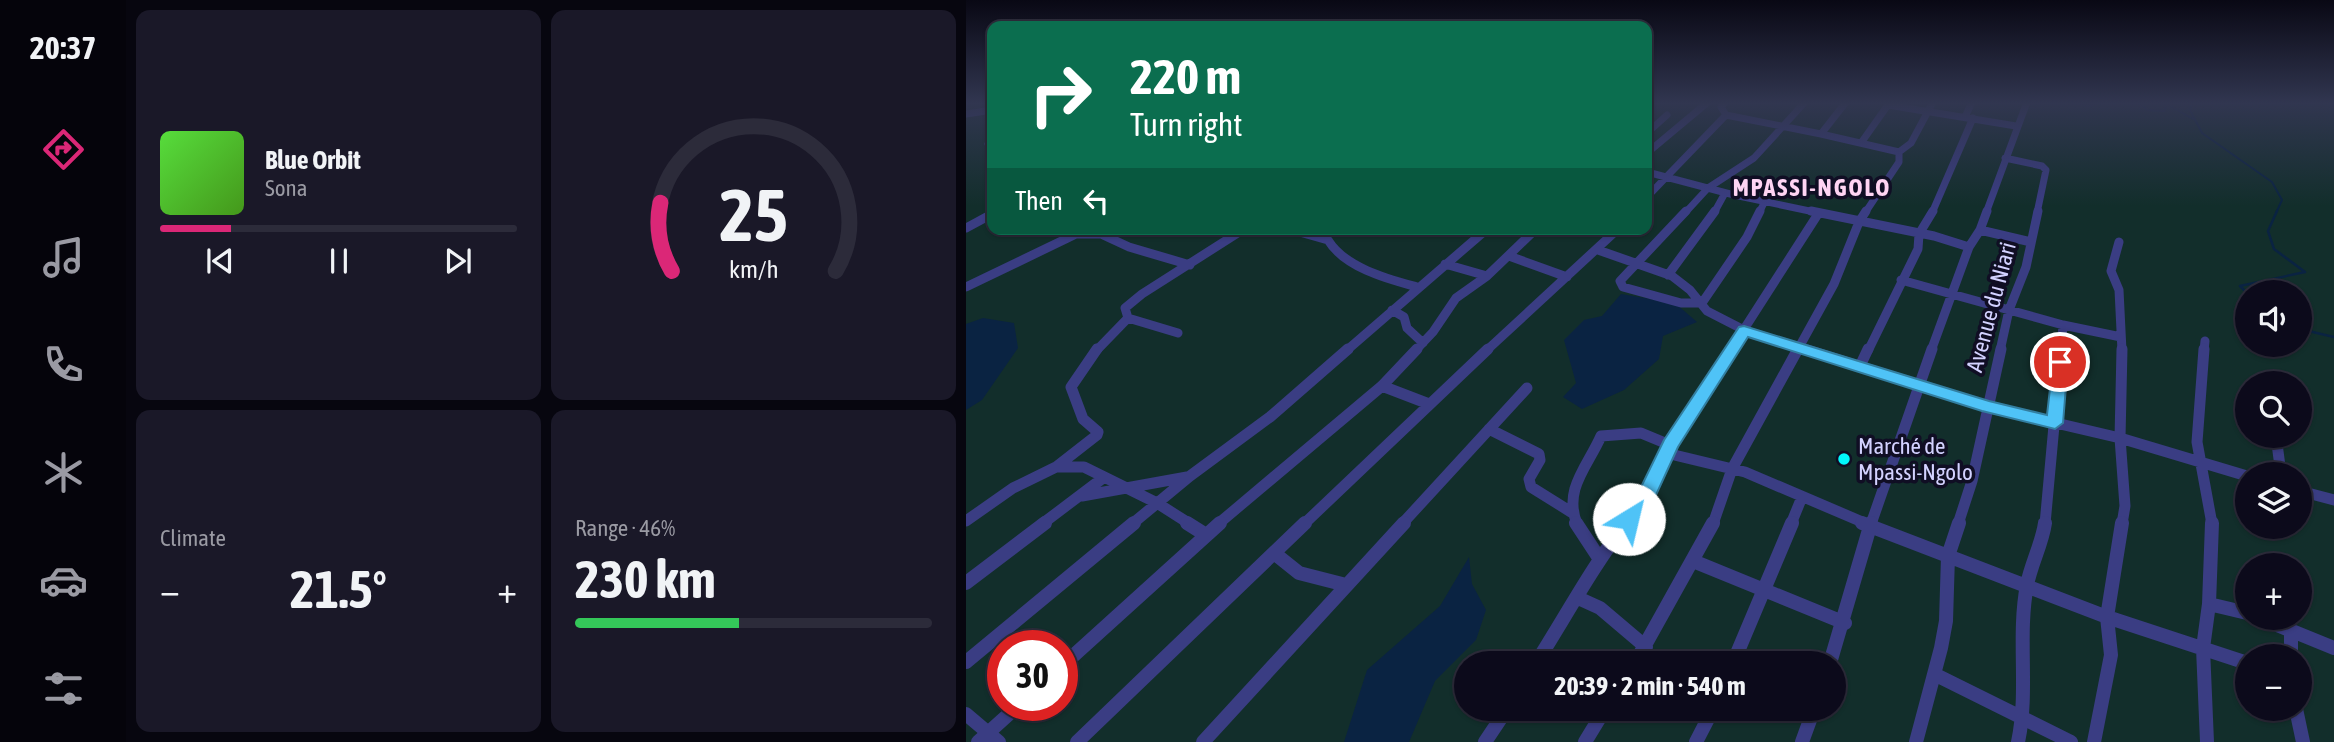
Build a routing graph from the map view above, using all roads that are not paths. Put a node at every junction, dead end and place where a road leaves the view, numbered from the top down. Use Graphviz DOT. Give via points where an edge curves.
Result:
graph roads {
  1 [pos="1667,137"];
  2 [pos="1705,137"];
  3 [pos="1775,137"];
  4 [pos="1833,137"];
  5 [pos="1865,137"];
  6 [pos="1914,137"];
  7 [pos="1962,137"];
  8 [pos="2012,137"];
  9 [pos="1861,143"];
  10 [pos="1652,149"];
  11 [pos="1899,152"];
  12 [pos="2005,158"];
  13 [pos="1652,173"];
  14 [pos="1665,177"];
  15 [pos="1708,188"];
  16 [pos="1652,191"];
  17 [pos="1725,193"];
  18 [pos="1765,201"];
  19 [pos="1818,214"];
  20 [pos="987,217"];
  21 [pos="1859,222"];
  22 [pos="966,228"];
  23 [pos="1980,230"];
  24 [pos="1920,234"];
  25 [pos="1086,235"];
  26 [pos="1103,235"];
  27 [pos="1235,235"];
  28 [pos="1310,235"];
  29 [pos="1480,235"];
  30 [pos="1530,235"];
  31 [pos="1612,235"];
  32 [pos="2031,242"];
  33 [pos="2119,242"];
  34 [pos="1969,247"];
  35 [pos="1598,250"];
  36 [pos="1508,256"];
  37 [pos="1639,263"];
  38 [pos="1445,264"];
  39 [pos="1190,265"];
  40 [pos="1668,275"];
  41 [pos="1487,276"];
  42 [pos="1567,276"];
  43 [pos="1901,280"];
  44 [pos="966,287"];
  45 [pos="1417,287"];
  46 [pos="1952,294"];
  47 [pos="1702,303"];
  48 [pos="1392,310"];
  49 [pos="2009,310"];
  50 [pos="1128,318"];
  51 [pos="2063,326"];
  52 [pos="1744,330"];
  53 [pos="1178,333"];
  54 [pos="2120,337"];
  55 [pos="2205,341"];
  56 [pos="1423,343"];
  57 [pos="1799,348"];
  58 [pos="1860,366"];
  59 [pos="1917,384"];
  60 [pos="1382,386"];
  61 [pos="1527,388"];
  62 [pos="1429,404"];
  63 [pos="1988,407"];
  64 [pos="2055,423"];
  65 [pos="1489,429"];
  66 [pos="2120,438"];
  67 [pos="1668,449"];
  68 [pos="2199,460"];
  69 [pos="1056,467"];
  70 [pos="1732,468"];
  71 [pos="2235,472"];
  72 [pos="1190,476"];
  73 [pos="1103,478"];
  74 [pos="1126,488"];
  75 [pos="2312,494"];
  76 [pos="1080,496"];
  77 [pos="1802,497"];
  78 [pos="2334,500"];
  79 [pos="1157,503"];
  80 [pos="1571,512"];
  81 [pos="966,521"];
  82 [pos="1870,526"];
  83 [pos="1206,535"];
  84 [pos="1275,553"];
  85 [pos="1948,556"];
  86 [pos="1599,558"];
  87 [pos="1693,561"];
  88 [pos="966,583"];
  89 [pos="1346,585"];
  90 [pos="2027,586"];
  91 [pos="1766,590"];
  92 [pos="1578,598"];
  93 [pos="2209,604"];
  94 [pos="2235,610"];
  95 [pos="2108,617"];
  96 [pos="1845,623"];
  97 [pos="2285,630"];
  98 [pos="2291,633"];
  99 [pos="2291,644"];
  100 [pos="1646,647"];
  101 [pos="2203,648"];
  102 [pos="2334,648"];
  103 [pos="1078,651"];
  104 [pos="1544,651"];
  105 [pos="1643,651"];
  106 [pos="1738,651"];
  107 [pos="1834,651"];
  108 [pos="2235,659"];
  109 [pos="966,662"];
  110 [pos="1936,675"];
  111 [pos="966,714"];
  112 [pos="2023,718"];
  113 [pos="1004,721"];
  114 [pos="1499,721"];
  115 [pos="1600,721"];
  116 [pos="1707,721"];
  117 [pos="1810,721"];
  118 [pos="2299,721"];
  119 [pos="988,739"];
  120 [pos="1591,740"];
  121 [pos="1077,742"];
  122 [pos="1203,742"];
  123 [pos="1485,742"];
  124 [pos="1696,742"];
  125 [pos="1802,742"];
  126 [pos="1916,742"];
  127 [pos="2018,742"];
  128 [pos="2071,742"];
  129 [pos="2094,742"];
  130 [pos="2207,742"];
  131 [pos="2303,742"];
  1 -- 10 [label="street"];
  2 -- 14 [label="street"];
  3 -- 15 [label="street" via="1754,158"];
  4 -- 9 [label="street"];
  5 -- 9 [label="street"];
  6 -- 11 [label="street"];
  7 -- 24 [label="street" via="1937,204"];
  8 -- 12 [label="street"];
  9 -- 11 [label="street"];
  11 -- 21 [label="street" via="1899,162"];
  12 -- 23 [label="street"];
  12 -- 32 [label="street, Avenue du Niari" via="2046,170"];
  13 -- 14 [label="street"];
  14 -- 15 [label="street"];
  14 -- 16 [label="street"];
  15 -- 17 [label="street"];
  15 -- 37 [label="street"];
  17 -- 18 [label="street"];
  17 -- 40 [label="street"];
  18 -- 19 [label="street"];
  18 -- 47 [label="street" via="1747,237"];
  19 -- 21 [label="street"];
  19 -- 52 [label="street"];
  20 -- 22 [label="street"];
  21 -- 24 [label="street"];
  21 -- 57 [label="street" via="1834,284"];
  23 -- 32 [label="street"];
  23 -- 34 [label="street"];
  24 -- 34 [label="street"];
  24 -- 43 [label="street" via="1918,249"];
  25 -- 44 [label="street" via="1070,236"];
  26 -- 39 [label="street"];
  27 -- 39 [label="street"];
  28 -- 45 [label="street" via="1328,240 1334,250 1387,279"];
  29 -- 38 [label="street"];
  30 -- 36 [label="street"];
  31 -- 35 [label="street"];
  32 -- 49 [label="street, Avenue du Niari"];
  33 -- 54 [label="street" via="2111,271 2119,290"];
  34 -- 46 [label="street"];
  35 -- 37 [label="street"];
  35 -- 42 [label="street"];
  36 -- 41 [label="street"];
  36 -- 42 [label="street"];
  37 -- 40 [label="street"];
  37 -- 47 [label="street" via="1620,285 1681,303"];
  38 -- 41 [label="street"];
  38 -- 45 [label="street"];
  39 -- 50 [label="street" via="1135,299 1125,308"];
  40 -- 47 [label="street" via="1681,281"];
  41 -- 56 [label="street" via="1456,298"];
  42 -- 62 [label="street"];
  43 -- 46 [label="street"];
  43 -- 58 [label="street"];
  45 -- 48 [label="street"];
  46 -- 49 [label="street"];
  46 -- 59 [label="street"];
  47 -- 52 [label="street" via="1707,311"];
  48 -- 56 [label="street" via="1404,317"];
  48 -- 72 [label="street" via="1270,417"];
  49 -- 51 [label="street"];
  49 -- 63 [label="street, Avenue du Niari"];
  50 -- 53 [label="street"];
  50 -- 69 [label="street" via="1097,349 1071,387 1083,419 1097,435"];
  51 -- 54 [label="street"];
  51 -- 64 [label="street"];
  52 -- 57 [label="street"];
  52 -- 67 [label="street"];
  54 -- 66 [label="street"];
  55 -- 68 [label="street" via="2197,429"];
  56 -- 60 [label="street"];
  57 -- 58 [label="street"];
  57 -- 70 [label="street"];
  58 -- 59 [label="street"];
  59 -- 63 [label="street"];
  59 -- 82 [label="street"];
  60 -- 62 [label="street"];
  60 -- 83 [label="street"];
  61 -- 65 [label="street"];
  62 -- 84 [label="street"];
  63 -- 64 [label="street"];
  63 -- 85 [label="street, Avenue du Niari" via="1972,481"];
  64 -- 66 [label="street"];
  64 -- 90 [label="street" via="2045,526"];
  65 -- 80 [label="street" via="1539,454 1529,479 1531,487"];
  65 -- 89 [label="street"];
  66 -- 68 [label="street"];
  66 -- 95 [label="street" via="2125,506"];
  67 -- 70 [label="street"];
  67 -- 80 [label="street" via="1641,433 1601,436 1582,469"];
  67 -- 86 [label="street" via="1643,500"];
  68 -- 71 [label="street"];
  68 -- 93 [label="street" via="2212,517"];
  69 -- 73 [label="street" via="1084,467"];
  69 -- 81 [label="street" via="1013,488"];
  70 -- 77 [label="street"];
  70 -- 87 [label="street" via="1712,526"];
  72 -- 74 [label="street"];
  72 -- 79 [label="street"];
  73 -- 74 [label="street"];
  73 -- 76 [label="street"];
  74 -- 76 [label="street"];
  74 -- 79 [label="street"];
  75 -- 78 [label="street"];
  76 -- 88 [label="street"];
  77 -- 82 [label="street"];
  77 -- 91 [label="street"];
  79 -- 83 [label="street"];
  79 -- 109 [label="street"];
  80 -- 86 [label="street"];
  82 -- 85 [label="street"];
  82 -- 96 [label="street"];
  83 -- 103 [label="street"];
  84 -- 89 [label="street" via="1299,573"];
  84 -- 121 [label="street"];
  85 -- 90 [label="street"];
  85 -- 110 [label="street, Avenue du Niari" via="1946,621"];
  86 -- 92 [label="street"];
  87 -- 91 [label="street"];
  87 -- 100 [label="street"];
  89 -- 122 [label="street"];
  90 -- 95 [label="street"];
  90 -- 112 [label="street"];
  91 -- 96 [label="street"];
  91 -- 106 [label="street"];
  92 -- 100 [label="street" via="1600,608"];
  92 -- 104 [label="street"];
  93 -- 94 [label="street"];
  93 -- 101 [label="street"];
  95 -- 101 [label="street"];
  95 -- 129 [label="street" via="2111,655"];
  96 -- 107 [label="street"];
  97 -- 98 [label="street"];
  98 -- 99 [label="street"];
  98 -- 102 [label="street"];
  100 -- 105 [label="street"];
  101 -- 108 [label="street"];
  101 -- 130 [label="street"];
  110 -- 112 [label="street"];
  110 -- 126 [label="street, Avenue du Niari"];
  111 -- 119 [label="street"];
  112 -- 127 [label="street"];
  112 -- 128 [label="street"];
  113 -- 119 [label="street"];
  114 -- 123 [label="street"];
  115 -- 120 [label="street"];
  116 -- 124 [label="street"];
  117 -- 125 [label="street"];
  118 -- 131 [label="street"];
}
